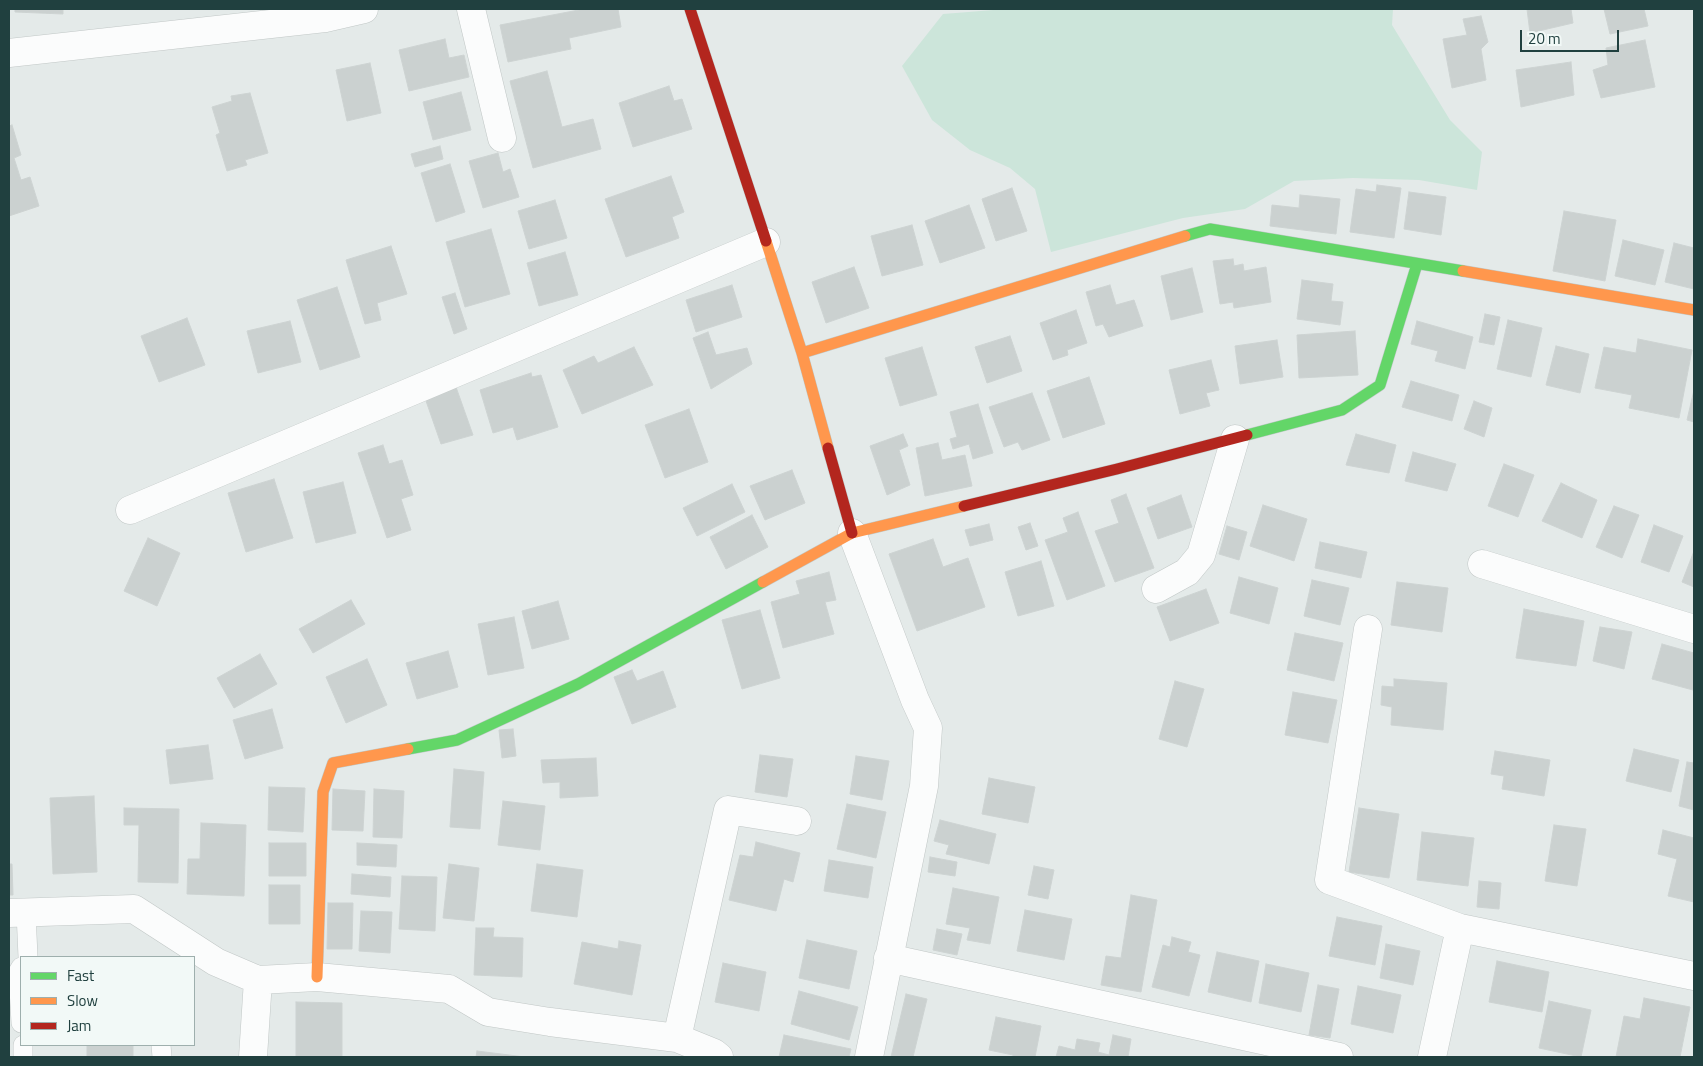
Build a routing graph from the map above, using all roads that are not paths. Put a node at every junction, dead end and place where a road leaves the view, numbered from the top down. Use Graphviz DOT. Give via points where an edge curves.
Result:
graph roads {
  1 [pos="364,9"];
  2 [pos="470,9"];
  3 [pos="690,9"];
  4 [pos="9,53"];
  5 [pos="502,138"];
  6 [pos="766,242"];
  7 [pos="1417,264"];
  8 [pos="1694,310"];
  9 [pos="802,353"];
  10 [pos="1235,438"];
  11 [pos="130,510"];
  12 [pos="852,533"];
  13 [pos="1482,564"];
  14 [pos="1156,589"];
  15 [pos="1368,629"];
  16 [pos="1694,629"];
  17 [pos="797,821"];
  18 [pos="17,912"];
  19 [pos="1460,928"];
  20 [pos="28,956"];
  21 [pos="888,958"];
  22 [pos="20,969"];
  23 [pos="1694,976"];
  24 [pos="318,977"];
  25 [pos="258,980"];
  26 [pos="20,1006"];
  27 [pos="677,1038"];
  28 [pos="253,1057"];
  29 [pos="719,1057"];
  30 [pos="869,1057"];
  31 [pos="1339,1057"];
  32 [pos="1432,1057"];
  1 -- 4 [label="street" via="325,18"];
  2 -- 5 [label="street"];
  3 -- 6 [label="street"];
  6 -- 9 [label="street"];
  6 -- 11 [label="street"];
  7 -- 8 [label="street"];
  7 -- 9 [label="street" via="1210,229"];
  7 -- 10 [label="street" via="1380,385 1342,410"];
  9 -- 12 [label="street"];
  10 -- 12 [label="street"];
  10 -- 14 [label="street" via="1201,555 1187,572"];
  12 -- 21 [label="street" via="928,728 924,786"];
  12 -- 24 [label="street" via="578,684 457,740 333,763 323,792"];
  13 -- 16 [label="street"];
  15 -- 19 [label="street" via="1329,880"];
  17 -- 27 [label="street" via="728,810"];
  18 -- 20 [label="lane"];
  18 -- 25 [label="street" via="134,909 216,962"];
  19 -- 23 [label="street"];
  19 -- 32 [label="street"];
  21 -- 30 [label="street"];
  21 -- 31 [label="street"];
  22 -- 26 [label="lane"];
  24 -- 25 [label="street"];
  24 -- 27 [label="street" via="449,989 488,1012"];
  25 -- 28 [label="street"];
  27 -- 29 [label="street"];
}
